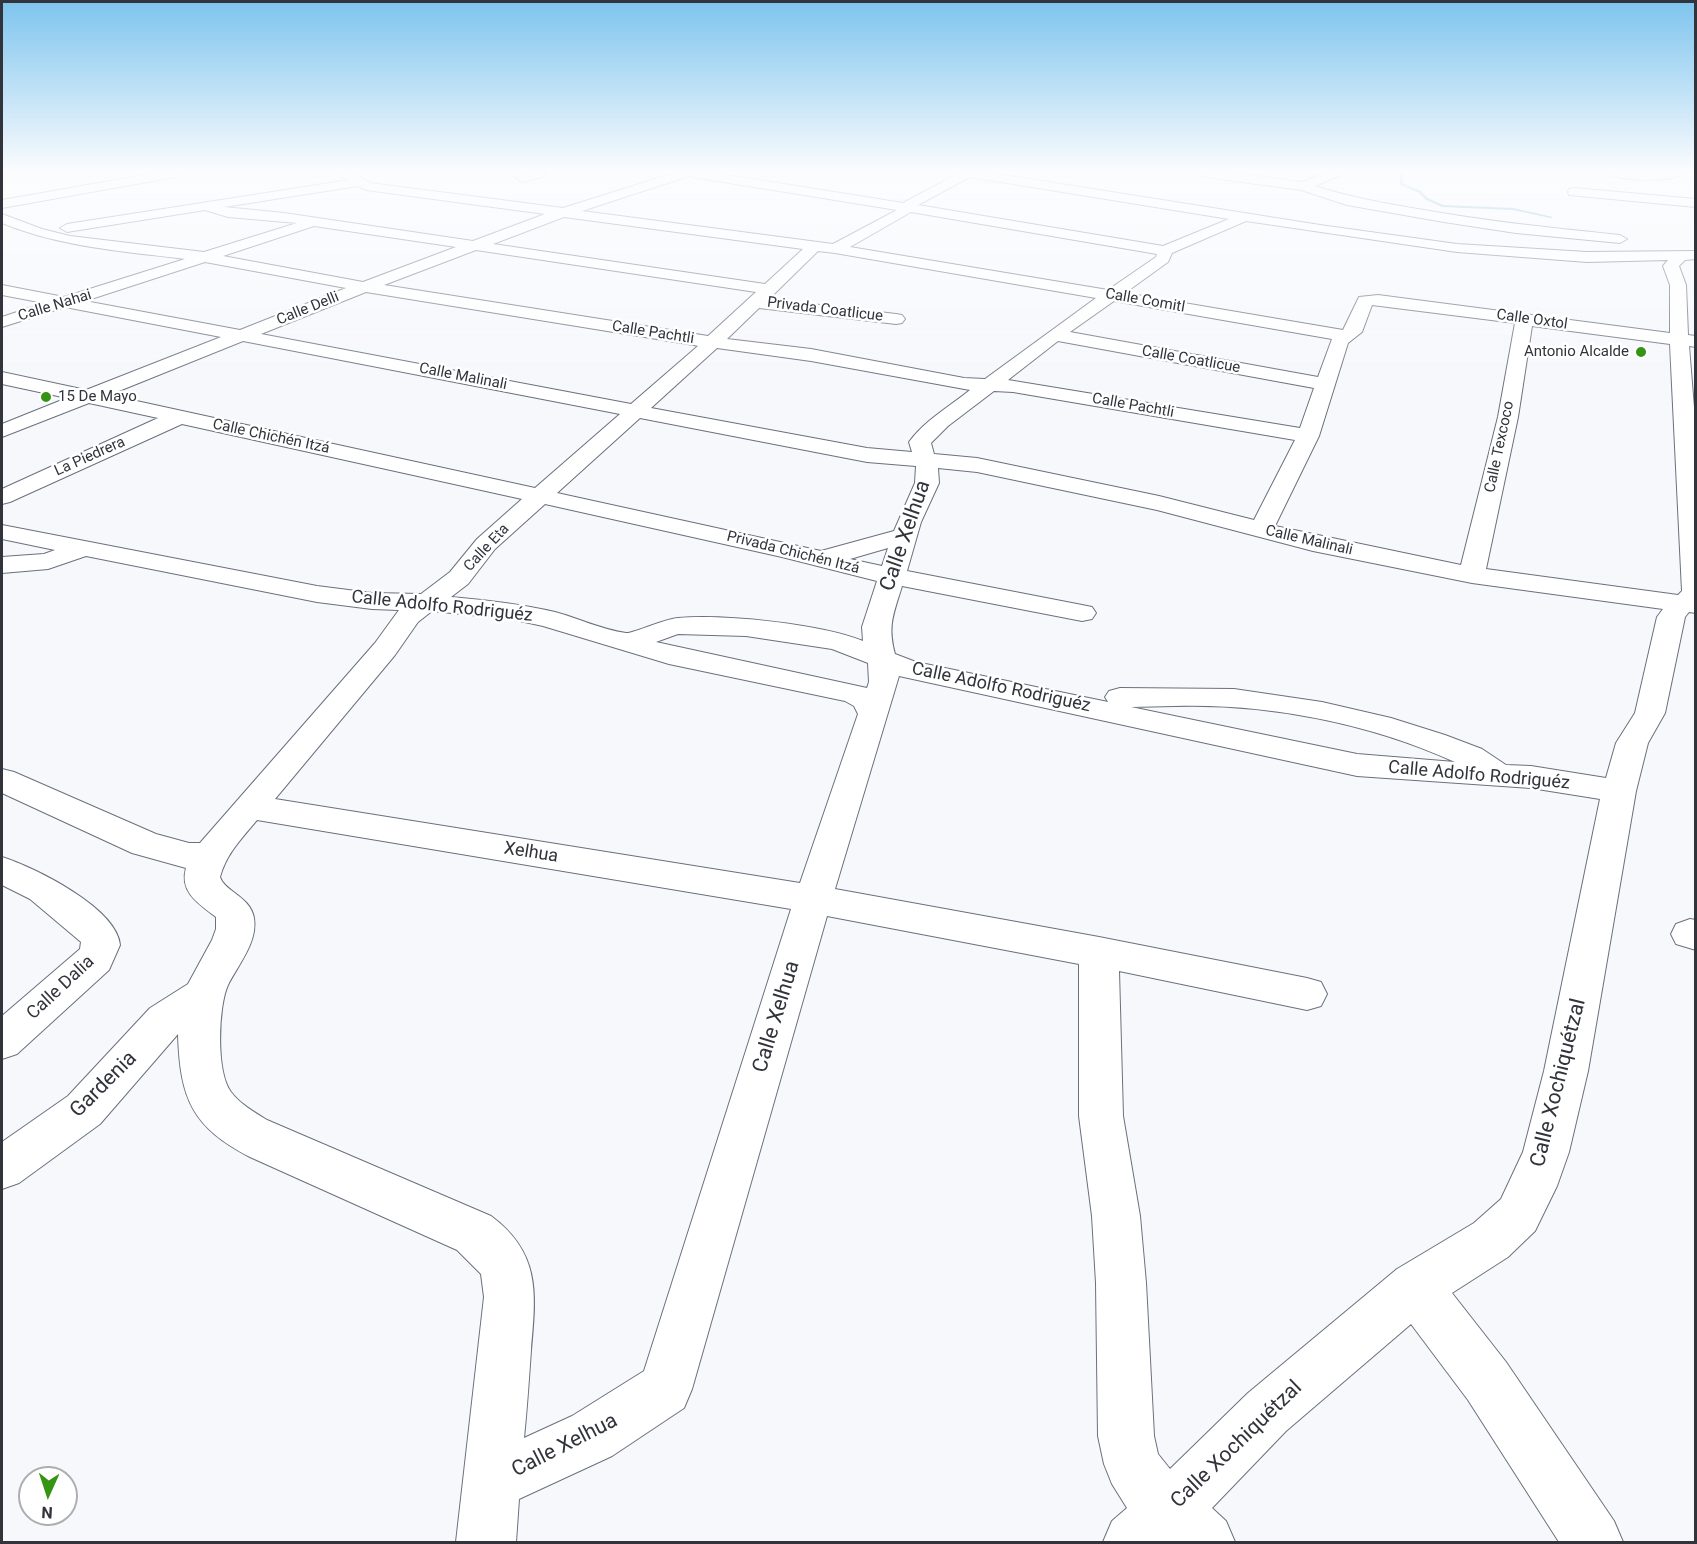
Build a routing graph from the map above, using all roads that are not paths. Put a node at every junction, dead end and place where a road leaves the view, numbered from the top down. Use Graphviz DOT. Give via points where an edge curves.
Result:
graph roads {
  1 [pos="118,245"];
  2 [pos="243,245"];
  3 [pos="468,245"];
  4 [pos="808,245"];
  5 [pos="842,245"];
  6 [pos="1129,245"];
  7 [pos="1179,245"];
  8 [pos="1440,245"];
  9 [pos="1653,245"];
  10 [pos="474,246"];
  11 [pos="815,246"];
  12 [pos="835,249"];
  13 [pos="1165,251"];
  14 [pos="1690,255"];
  15 [pos="204,258"];
  16 [pos="366,287"];
  17 [pos="2,290"];
  18 [pos="761,295"];
  19 [pos="1113,295"];
  20 [pos="64,302"];
  21 [pos="1525,318"];
  22 [pos="896,319"];
  23 [pos="2,322"];
  24 [pos="242,335"];
  25 [pos="1055,335"];
  26 [pos="1346,336"];
  27 [pos="1687,341"];
  28 [pos="712,342"];
  29 [pos="2,378"];
  30 [pos="1327,384"];
  31 [pos="991,385"];
  32 [pos="88,397"];
  33 [pos="638,410"];
  34 [pos="179,417"];
  35 [pos="2,431"];
  36 [pos="1308,436"];
  37 [pos="925,459"];
  38 [pos="541,496"];
  39 [pos="2,497"];
  40 [pos="1261,530"];
  41 [pos="2,532"];
  42 [pos="904,536"];
  43 [pos="80,549"];
  44 [pos="821,559"];
  45 [pos="2,565"];
  46 [pos="463,573"];
  47 [pos="891,575"];
  48 [pos="1472,575"];
  49 [pos="424,602"];
  50 [pos="1690,604"];
  51 [pos="511,611"];
  52 [pos="1082,613"];
  53 [pos="627,644"];
  54 [pos="884,658"];
  55 [pos="1041,697"];
  56 [pos="873,713"];
  57 [pos="1331,715"];
  58 [pos="1246,741"];
  59 [pos="1501,775"];
  60 [pos="2,780"];
  61 [pos="1619,790"];
  62 [pos="249,807"];
  63 [pos="2,870"];
  64 [pos="205,870"];
  65 [pos="813,900"];
  66 [pos="1099,952"];
  67 [pos="1307,994"];
  68 [pos="202,996"];
  69 [pos="2,1041"];
  70 [pos="2,1168"];
  71 [pos="1415,1287"];
  72 [pos="492,1482"];
  73 [pos="1170,1510"];
  74 [pos="486,1542"];
  75 [pos="1133,1542"];
  76 [pos="1205,1542"];
  77 [pos="1593,1542"];
  1 -- 15 [label="street, Calle Pachtli"];
  2 -- 15 [label="street, Calle Nahai"];
  3 -- 10 [label="street, Privada Coatlicue"];
  4 -- 11 [label="street, Calle Comitl"];
  5 -- 12 [label="street"];
  6 -- 13 [label="street"];
  7 -- 13 [label="street"];
  8 -- 14 [label="street" via="1587,258"];
  9 -- 14 [label="street"];
  10 -- 16 [label="street, Calle Delli"];
  10 -- 18 [label="street, Privada Coatlicue"];
  11 -- 12 [label="street, Calle Comitl"];
  11 -- 18 [label="street, Calle Eta"];
  12 -- 19 [label="street, Calle Comitl"];
  13 -- 19 [label="street" via="1163,259"];
  14 -- 27 [label="street, Calle Xochiquétzal" via="1671,266"];
  15 -- 16 [label="street, Calle Pachtli"];
  15 -- 20 [label="street, Calle Nahai"];
  16 -- 24 [label="street, Calle Delli"];
  16 -- 28 [label="street, Calle Pachtli"];
  17 -- 20 [label="street, Calle Malinali"];
  18 -- 22 [label="street, Privada Coatlicue"];
  18 -- 28 [label="street, Calle Eta"];
  19 -- 25 [label="street"];
  19 -- 26 [label="street, Calle Comitl"];
  20 -- 23 [label="street, Calle Nahai"];
  20 -- 24 [label="street, Calle Malinali"];
  21 -- 26 [label="street, Calle Oxtol" via="1368,300 1363,302 1353,332"];
  21 -- 27 [label="street, Calle Oxtol"];
  21 -- 48 [label="street, Calle Texcoco" via="1508,417"];
  24 -- 32 [label="street, Calle Delli"];
  24 -- 33 [label="street, Calle Malinali"];
  25 -- 30 [label="street, Calle Coatlicue"];
  25 -- 31 [label="street"];
  26 -- 30 [label="street" via="1340,340"];
  27 -- 50 [label="street, Calle Xochiquétzal" via="1695,592"];
  28 -- 31 [label="street, Calle Pachtli" via="811,355 964,384"];
  28 -- 33 [label="street, Calle Eta"];
  29 -- 32 [label="street, Calle Chichén Itzá"];
  30 -- 36 [label="street"];
  31 -- 36 [label="street, Calle Pachtli"];
  31 -- 37 [label="street" via="922,440"];
  32 -- 34 [label="street, Calle Chichén Itzá"];
  32 -- 35 [label="street, Calle Delli"];
  33 -- 37 [label="street, Calle Malinali" via="867,455"];
  33 -- 38 [label="street, Calle Eta"];
  34 -- 38 [label="street, Calle Chichén Itzá"];
  34 -- 39 [label="street, La Piedrera"];
  36 -- 40 [label="street"];
  37 -- 40 [label="street, Calle Malinali" via="977,465"];
  37 -- 42 [label="street, Calle Xelhua" via="927,483"];
  38 -- 44 [label="street, Privada Chichén Itzá"];
  38 -- 46 [label="street, Calle Eta" via="486,544"];
  40 -- 48 [label="street, Calle Malinali"];
  41 -- 43 [label="street, Calle Adolfo Rodriguéz"];
  42 -- 44 [label="street"];
  42 -- 47 [label="street, Calle Xelhua"];
  43 -- 45 [label="street" via="48,561"];
  43 -- 49 [label="street, Calle Adolfo Rodriguéz" via="317,594"];
  44 -- 47 [label="street, Privada Chichén Itzá"];
  46 -- 49 [label="street, Calle Eta"];
  46 -- 51 [label="street" via="482,580"];
  47 -- 52 [label="street, Privada Chichén Itzá"];
  47 -- 54 [label="street, Calle Xelhua" via="876,627"];
  48 -- 50 [label="street, Calle Malinali"];
  49 -- 51 [label="street, Calle Adolfo Rodriguéz"];
  49 -- 62 [label="street, Calle Eta" via="408,616 385,649"];
  50 -- 61 [label="street, Calle Xochiquétzal" via="1675,609 1671,617 1650,713 1632,743"];
  51 -- 53 [label="street, Calle Adolfo Rodriguéz"];
  53 -- 54 [label="street, Calle Adolfo Rodriguéz" via="678,626 736,628 838,641"];
  53 -- 56 [label="street" via="855,694 867,701"];
  54 -- 55 [label="street, Calle Adolfo Rodriguéz" via="908,669"];
  54 -- 56 [label="street, Calle Xelhua" via="884,682"];
  55 -- 57 [label="street" via="1062,692 1148,699 1207,697"];
  55 -- 58 [label="street, Calle Adolfo Rodriguéz"];
  56 -- 65 [label="street, Calle Xelhua"];
  57 -- 58 [label="street"];
  57 -- 59 [label="street" via="1420,737 1482,762"];
  58 -- 59 [label="street, Calle Adolfo Rodriguéz" via="1357,765"];
  59 -- 61 [label="street, Calle Adolfo Rodriguéz"];
  60 -- 64 [label="street" via="145,844 189,856"];
  61 -- 71 [label="street, Calle Xochiquétzal" via="1566,1071 1546,1152 1533,1186 1518,1215 1491,1240"];
  62 -- 64 [label="street, Calle Eta"];
  62 -- 65 [label="street, Xelhua"];
  63 -- 69 [label="street, Calle Dalia" via="43,889 96,931 101,948 95,959"];
  64 -- 68 [label="street" via="210,894 226,903 235,918 235,929"];
  65 -- 66 [label="street, Xelhua"];
  65 -- 72 [label="street, Calle Xelhua" via="665,1389 592,1436"];
  66 -- 67 [label="street, Xelhua"];
  66 -- 73 [label="street" via="1101,1116 1117,1227 1126,1436 1132,1464 1143,1483"];
  68 -- 70 [label="street, Gardenia" via="165,1020 84,1110"];
  68 -- 72 [label="street" via="198,1019 204,1083 213,1104 230,1121 474,1233 501,1257 510,1297"];
  71 -- 73 [label="street, Calle Xochiquétzal" via="1267,1412"];
  71 -- 77 [label="street" via="1487,1382"];
  72 -- 74 [label="street"];
  73 -- 75 [label="street, Calle Xochiquétzal"];
  73 -- 76 [label="street"];
}
